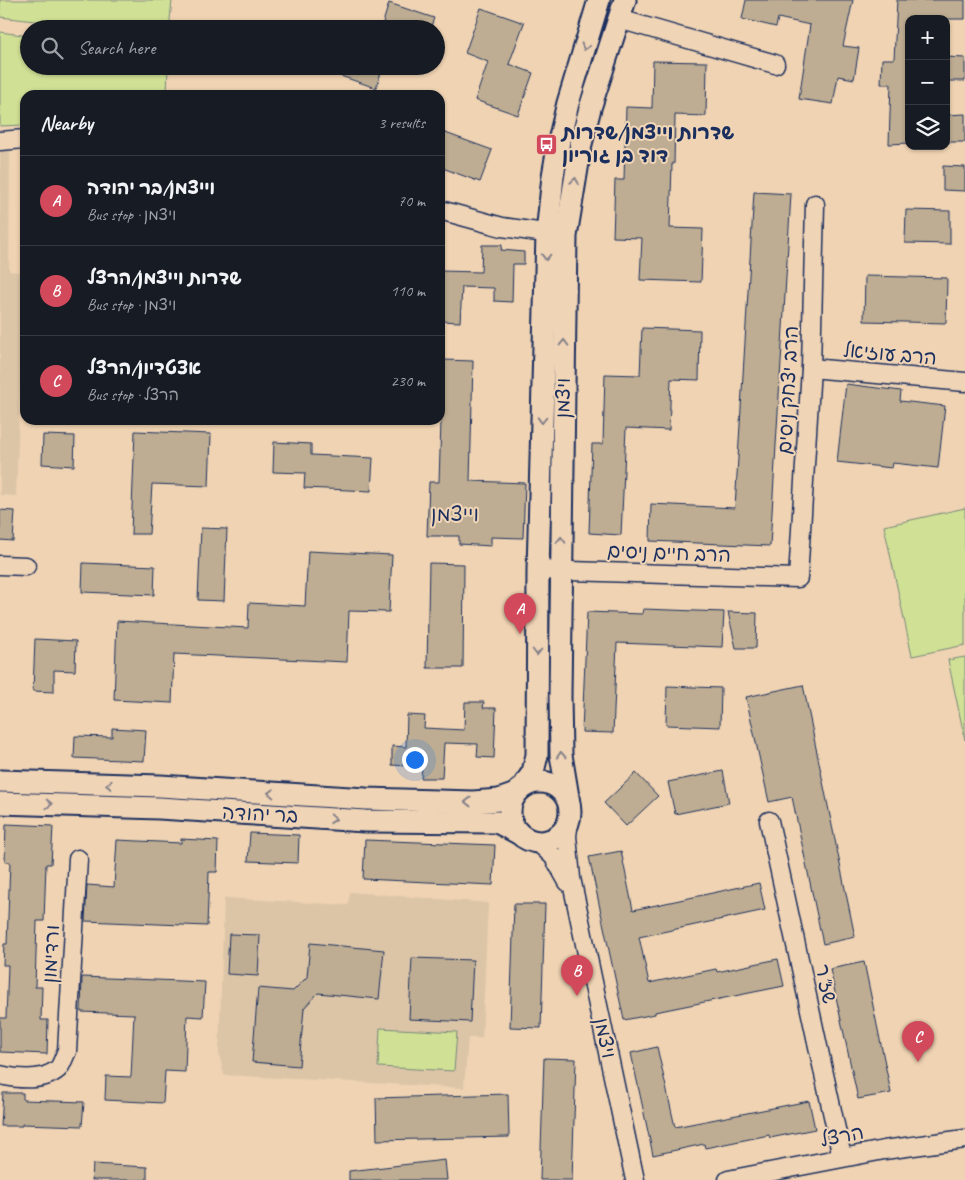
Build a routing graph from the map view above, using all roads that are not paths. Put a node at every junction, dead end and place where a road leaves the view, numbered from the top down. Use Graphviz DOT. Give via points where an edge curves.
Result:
graph roads {
  1 [pos="599,0"];
  2 [pos="622,9"];
  3 [pos="776,64"];
  4 [pos="20,139"];
  5 [pos="0,141"];
  6 [pos="815,204"];
  7 [pos="445,211"];
  8 [pos="556,235"];
  9 [pos="811,368"];
  10 [pos="965,382"];
  11 [pos="0,565"];
  12 [pos="26,566"];
  13 [pos="538,570"];
  14 [pos="561,571"];
  15 [pos="798,578"];
  16 [pos="0,781"];
  17 [pos="520,791"];
  18 [pos="0,803"];
  19 [pos="569,808"];
  20 [pos="769,821"];
  21 [pos="518,833"];
  22 [pos="538,842"];
  23 [pos="78,859"];
  24 [pos="575,896"];
  25 [pos="0,1075"];
  26 [pos="965,1139"];
  27 [pos="842,1157"];
  28 [pos="635,1180"];
  29 [pos="728,1180"];
  1 -- 8 [label="street, ויצמן, one-way" via="559,141 553,176"];
  2 -- 3 [label="street"];
  8 -- 2 [label="street, ויצמן, one-way"];
  4 -- 5 [label="street"];
  6 -- 9 [label="street, הרב יצחק ניסים"];
  7 -- 8 [label="street" via="502,227"];
  8 -- 13 [label="street, ויצמן, one-way"];
  14 -- 8 [label="street, ויצמן, one-way"];
  9 -- 10 [label="street, הרב עוזיאל"];
  9 -- 15 [label="street, הרב יצחק ניסים"];
  11 -- 12 [label="street"];
  13 -- 14 [label="street, הרב חיים ניסים"];
  13 -- 17 [label="street, ויצמן, one-way" via="537,755 532,772"];
  14 -- 15 [label="street, הרב חיים ניסים"];
  19 -- 14 [label="street, ויצמן, one-way" via="561,755"];
  17 -- 16 [label="street, בר יהודה, one-way" via="499,800 473,802"];
  17 -- 19 [label="street" via="533,783 544,782 564,794"];
  17 -- 21 [label="street" via="511,803 510,815"];
  18 -- 21 [label="street, בר יהודה, one-way" via="159,808 365,821 497,822"];
  19 -- 22 [label="street" via="565,828 558,836"];
  19 -- 24 [label="street, ויצמן" via="567,850"];
  20 -- 27 [label="street, שז\"ר"];
  21 -- 22 [label="street" via="527,840"];
  22 -- 24 [label="street, ויצמן" via="554,857"];
  23 -- 25 [label="street, ורדימון" via="66,1051 60,1068 45,1076 25,1079"];
  24 -- 28 [label="street, ויצמן"];
  26 -- 27 [label="street, הרצל"];
  27 -- 29 [label="street, הרצל"];
}
